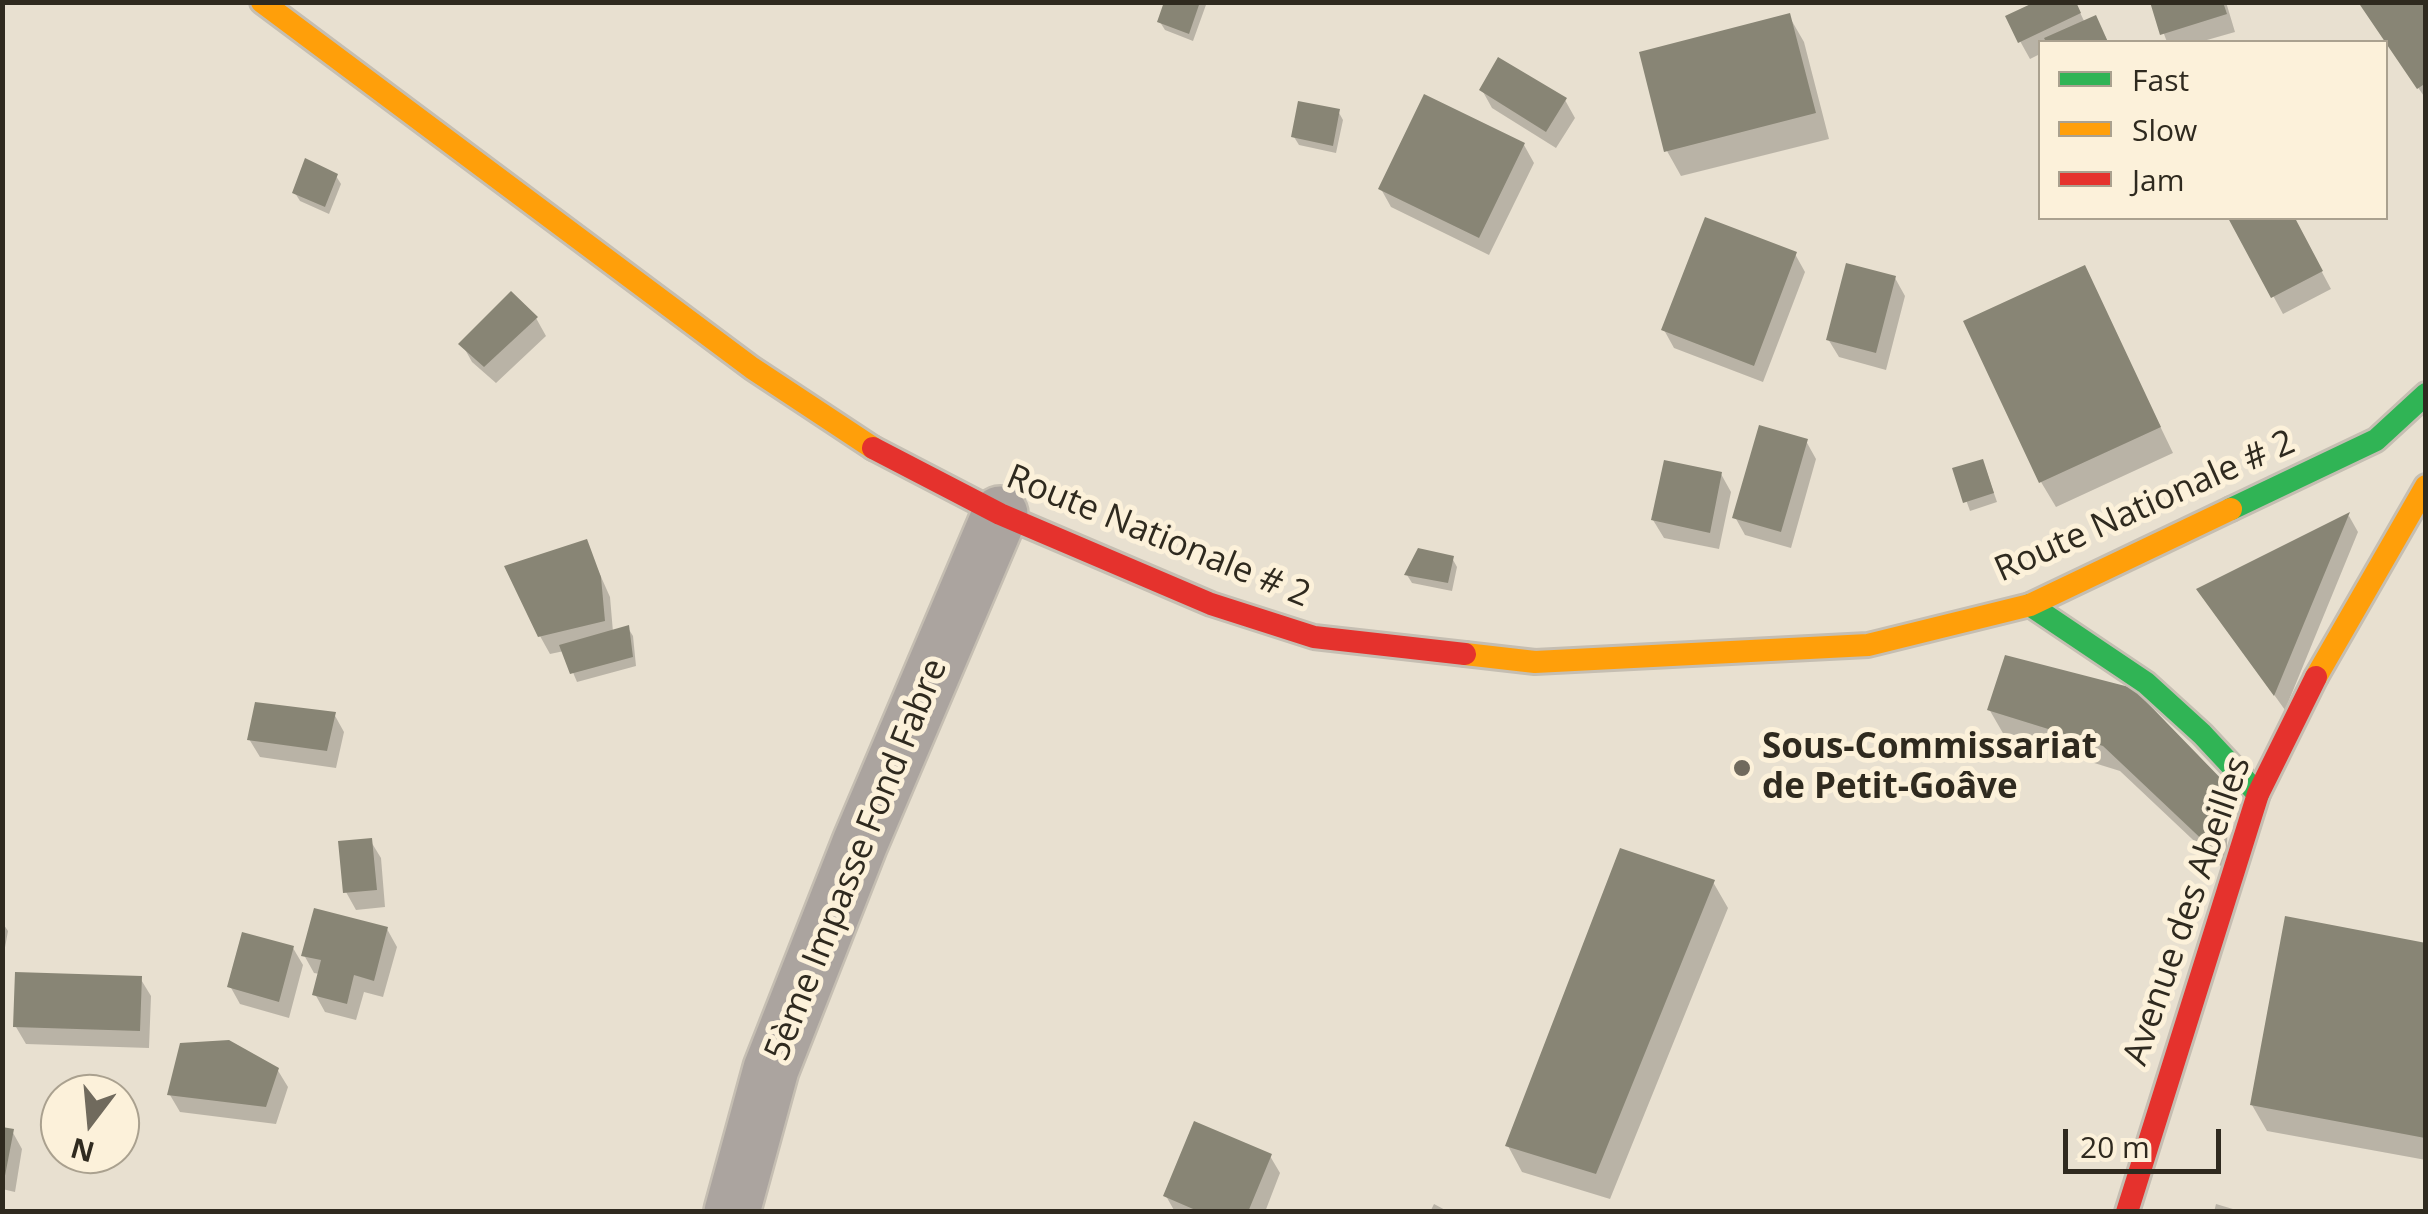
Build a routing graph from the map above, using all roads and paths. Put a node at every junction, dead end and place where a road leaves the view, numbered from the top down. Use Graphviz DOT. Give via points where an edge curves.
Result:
graph roads {
  1 [pos="262,2"];
  2 [pos="2426,394"];
  3 [pos="2426,486"];
  4 [pos="1000,514"];
  5 [pos="2030,605"];
  6 [pos="2258,794"];
  7 [pos="732,1212"];
  8 [pos="2128,1212"];
  1 -- 4 [label="main road, Route Nationale # 2" via="752,368 853,437"];
  2 -- 5 [label="main road, Route Nationale # 2" via="2376,440"];
  3 -- 6 [label="main road, Avenue des Abeilles" via="2334,642"];
  4 -- 5 [label="main road, Route Nationale # 2" via="1211,604 1314,637 1535,662 1868,645"];
  4 -- 7 [label="street, 5ème Impasse Fond Fabre" via="770,1070"];
  5 -- 6 [label="main road" via="2146,683"];
  6 -- 8 [label="main road, Avenue des Abeilles"];
}
